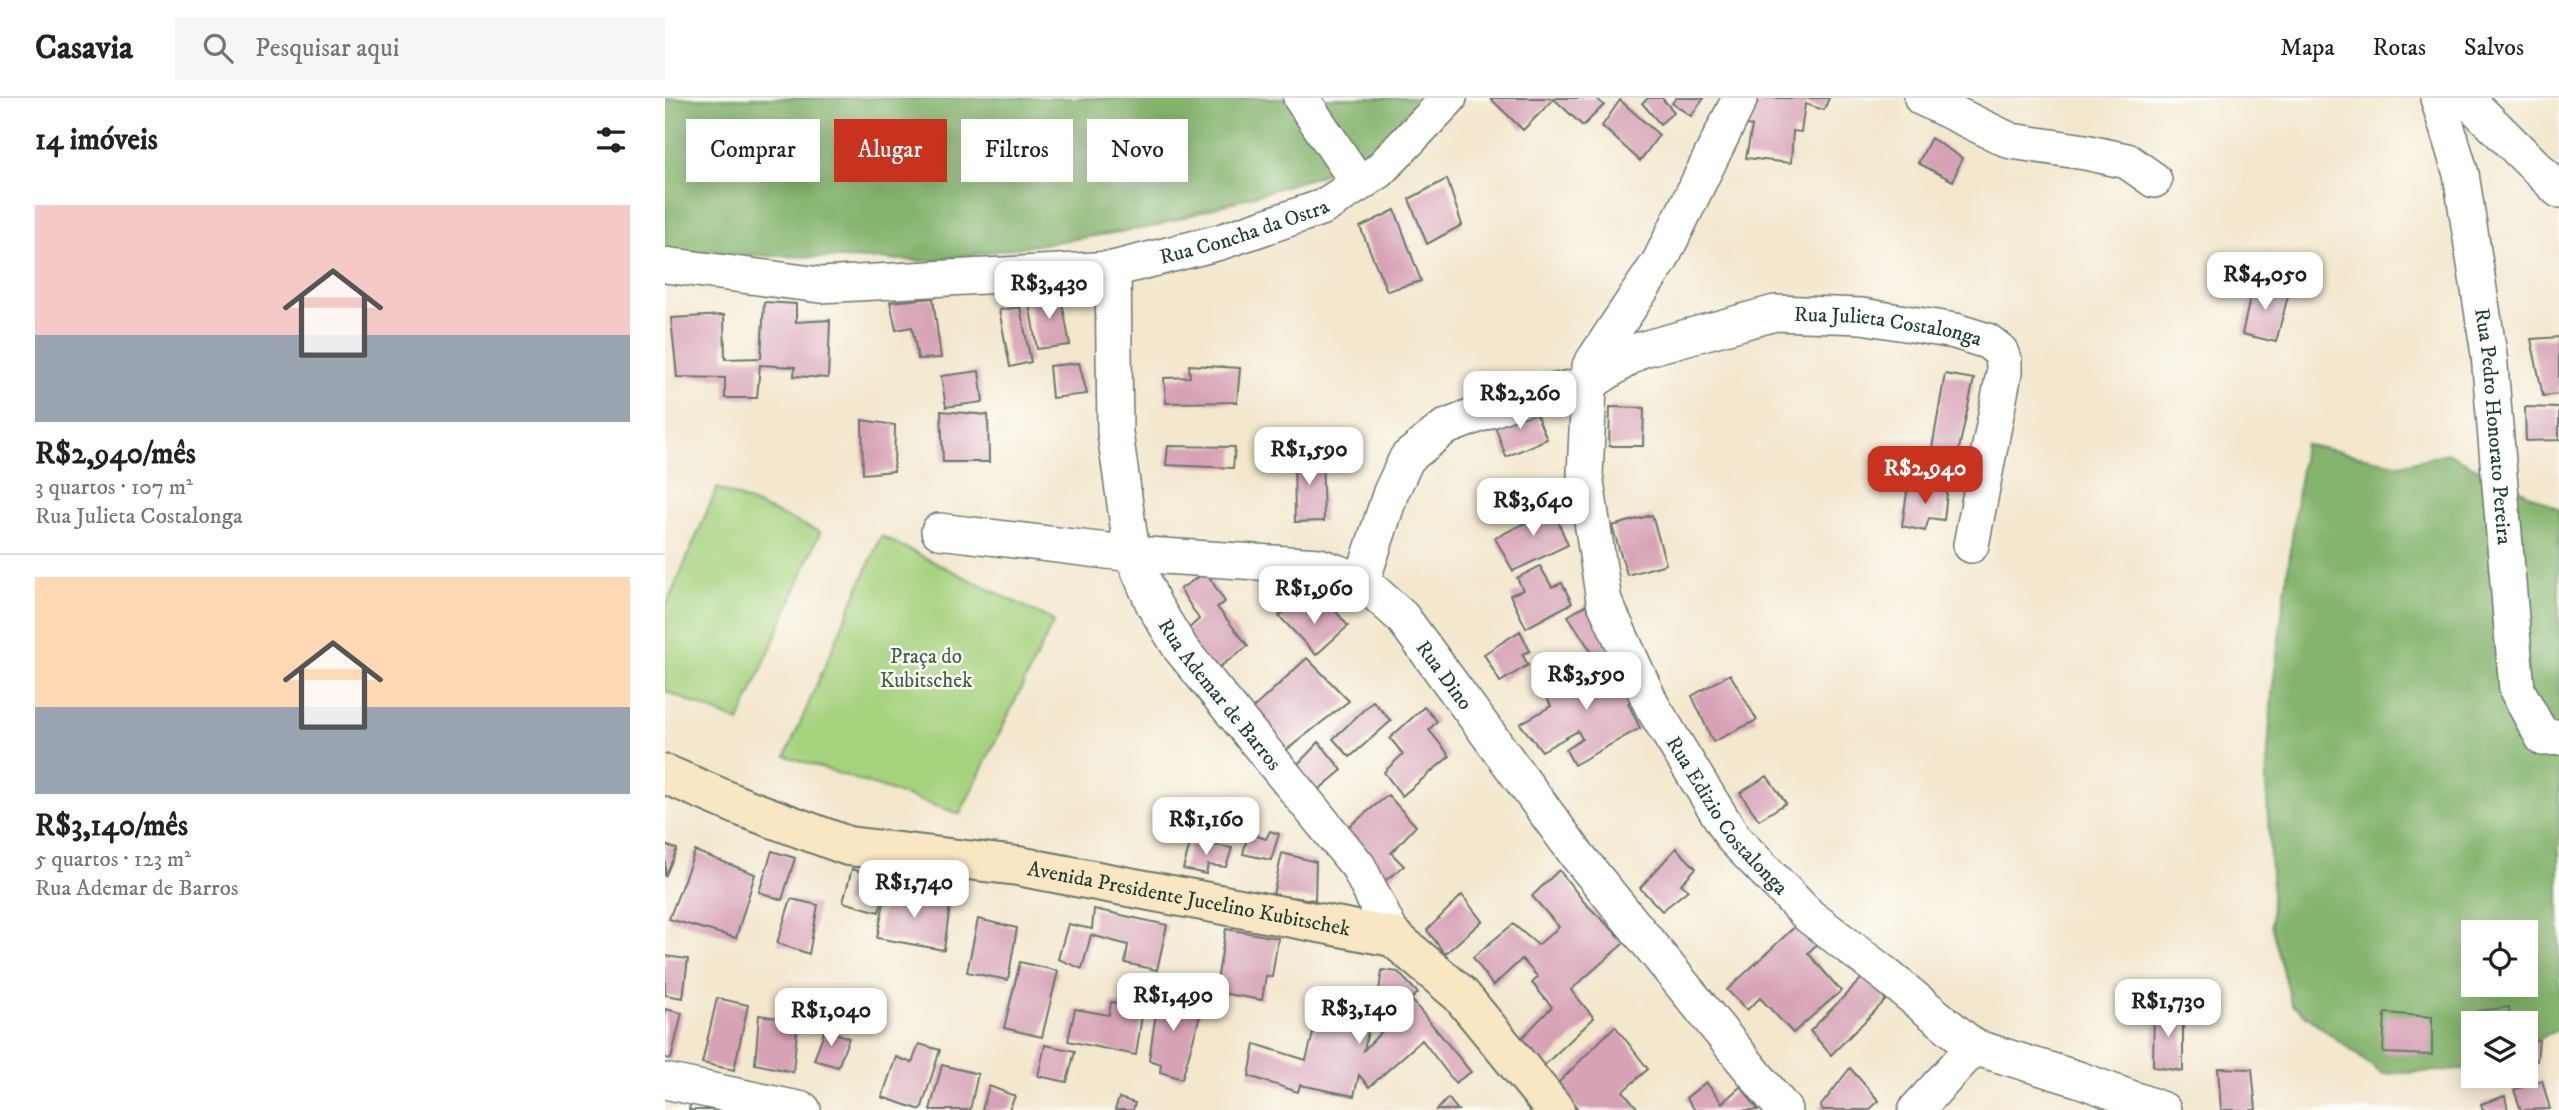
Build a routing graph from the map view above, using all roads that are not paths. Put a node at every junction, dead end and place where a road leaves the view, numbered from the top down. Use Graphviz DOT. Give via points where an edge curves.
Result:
graph roads {
  1 [pos="1301,98"];
  2 [pos="1449,98"];
  3 [pos="1740,98"];
  4 [pos="1922,98"];
  5 [pos="2438,98"];
  6 [pos="2466,98"];
  7 [pos="2154,180"];
  8 [pos="1359,184"];
  9 [pos="2559,190"];
  10 [pos="665,265"];
  11 [pos="1113,270"];
  12 [pos="1589,383"];
  13 [pos="939,531"];
  14 [pos="1971,545"];
  15 [pos="1132,554"];
  16 [pos="1362,581"];
  17 [pos="2559,737"];
  18 [pos="665,774"];
  19 [pos="1393,937"];
  20 [pos="1974,1047"];
  21 [pos="665,1081"];
  22 [pos="803,1110"];
  23 [pos="1555,1110"];
  24 [pos="1784,1110"];
  25 [pos="1916,1110"];
  26 [pos="2163,1110"];
  1 -- 8 [label="street"];
  2 -- 8 [label="street, Rua Concha da Ostra" via="1379,171"];
  3 -- 12 [label="street, Rua Edizio Costalonga" via="1660,261 1590,366"];
  4 -- 7 [label="street" via="2011,141 2127,161"];
  5 -- 17 [label="street, Rua Pedro Honorato Pereira" via="2461,174 2489,354 2517,690 2543,738"];
  6 -- 9 [label="street"];
  8 -- 11 [label="street, Rua Concha da Ostra" via="1324,207 1220,242"];
  10 -- 11 [label="street, Rua Concha da Ostra" via="820,285"];
  11 -- 15 [label="street, Rua Ademar de Barros" via="1115,433"];
  12 -- 14 [label="street, Rua Julieta Costalonga" via="1640,350 1775,313 1862,316 1955,331 1987,341 2000,351 2004,373"];
  12 -- 16 [label="street, Rua Julieta Costalonga" via="1516,400 1444,428 1407,458"];
  12 -- 20 [label="street, Rua Edizio Costalonga" via="1585,475 1604,601 1653,706 1734,839 1809,916"];
  13 -- 15 [label="street, Rua Dino"];
  15 -- 16 [label="street, Rua Dino" via="1319,566"];
  15 -- 19 [label="street, Rua Ademar de Barros" via="1154,605 1181,649 1358,866"];
  16 -- 24 [label="street, Rua Dino" via="1402,617 1577,855"];
  18 -- 19 [label="street, Avenida Presidente Jucelino Kubitschek" via="848,846 1018,866"];
  19 -- 23 [label="street, Rua Ademar de Barros" via="1460,994"];
  20 -- 25 [label="street"];
  20 -- 26 [label="street, Rua Edizio Costalonga"];
  21 -- 22 [label="street"];
}
